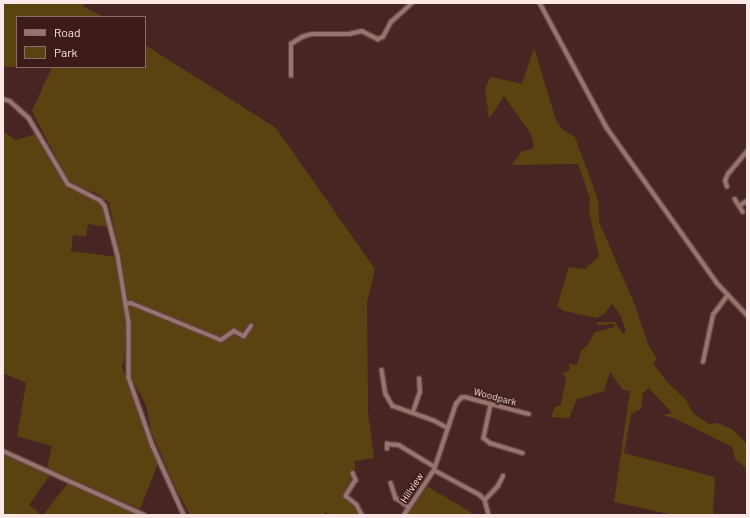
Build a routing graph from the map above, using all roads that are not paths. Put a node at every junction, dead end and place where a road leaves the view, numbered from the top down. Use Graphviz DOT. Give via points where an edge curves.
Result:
graph roads {
  1 [pos="412,3"];
  2 [pos="540,3"];
  3 [pos="291,76"];
  4 [pos="3,99"];
  5 [pos="747,152"];
  6 [pos="727,187"];
  7 [pos="735,199"];
  8 [pos="747,201"];
  9 [pos="741,205"];
  10 [pos="743,212"];
  11 [pos="728,295"];
  12 [pos="125,304"];
  13 [pos="747,315"];
  14 [pos="251,326"];
  15 [pos="703,362"];
  16 [pos="382,370"];
  17 [pos="419,378"];
  18 [pos="491,405"];
  19 [pos="413,412"];
  20 [pos="530,414"];
  21 [pos="448,428"];
  22 [pos="444,446"];
  23 [pos="387,449"];
  24 [pos="3,451"];
  25 [pos="523,453"];
  26 [pos="434,468"];
  27 [pos="353,473"];
  28 [pos="503,476"];
  29 [pos="391,482"];
  30 [pos="485,500"];
  31 [pos="409,508"];
  32 [pos="144,515"];
  33 [pos="184,515"];
  34 [pos="362,515"];
  35 [pos="404,515"];
  36 [pos="489,515"];
  1 -- 3 [label="street" via="391,22 383,37 378,39 362,31 302,37 291,44"];
  2 -- 11 [label="street" via="607,128 671,222"];
  4 -- 12 [label="street" via="10,101 29,118 68,184 101,201 105,206 118,256"];
  5 -- 6 [label="street" via="728,174 725,181"];
  7 -- 9 [label="street"];
  8 -- 9 [label="street"];
  9 -- 10 [label="street"];
  11 -- 13 [label="street"];
  11 -- 15 [label="street" via="713,315"];
  12 -- 14 [label="street" via="131,303 221,340 234,331 244,336"];
  12 -- 33 [label="street" via="129,327 129,378 153,446"];
  16 -- 19 [label="street" via="390,402 401,410"];
  17 -- 19 [label="street" via="420,392"];
  18 -- 20 [label="street, Woodpark"];
  18 -- 21 [label="street, Woodpark" via="465,397 460,398"];
  18 -- 25 [label="street" via="484,438 490,443"];
  19 -- 21 [label="street"];
  21 -- 22 [label="street, Woodpark"];
  22 -- 26 [label="street, Hillview"];
  23 -- 26 [label="street" via="387,444 403,447"];
  24 -- 32 [label="street"];
  26 -- 30 [label="street"];
  26 -- 31 [label="street, Hillview"];
  27 -- 34 [label="street" via="356,480 346,496 357,505"];
  28 -- 30 [label="street"];
  29 -- 31 [label="street" via="396,498"];
  30 -- 36 [label="street"];
  31 -- 35 [label="street, Hillview"];
}
